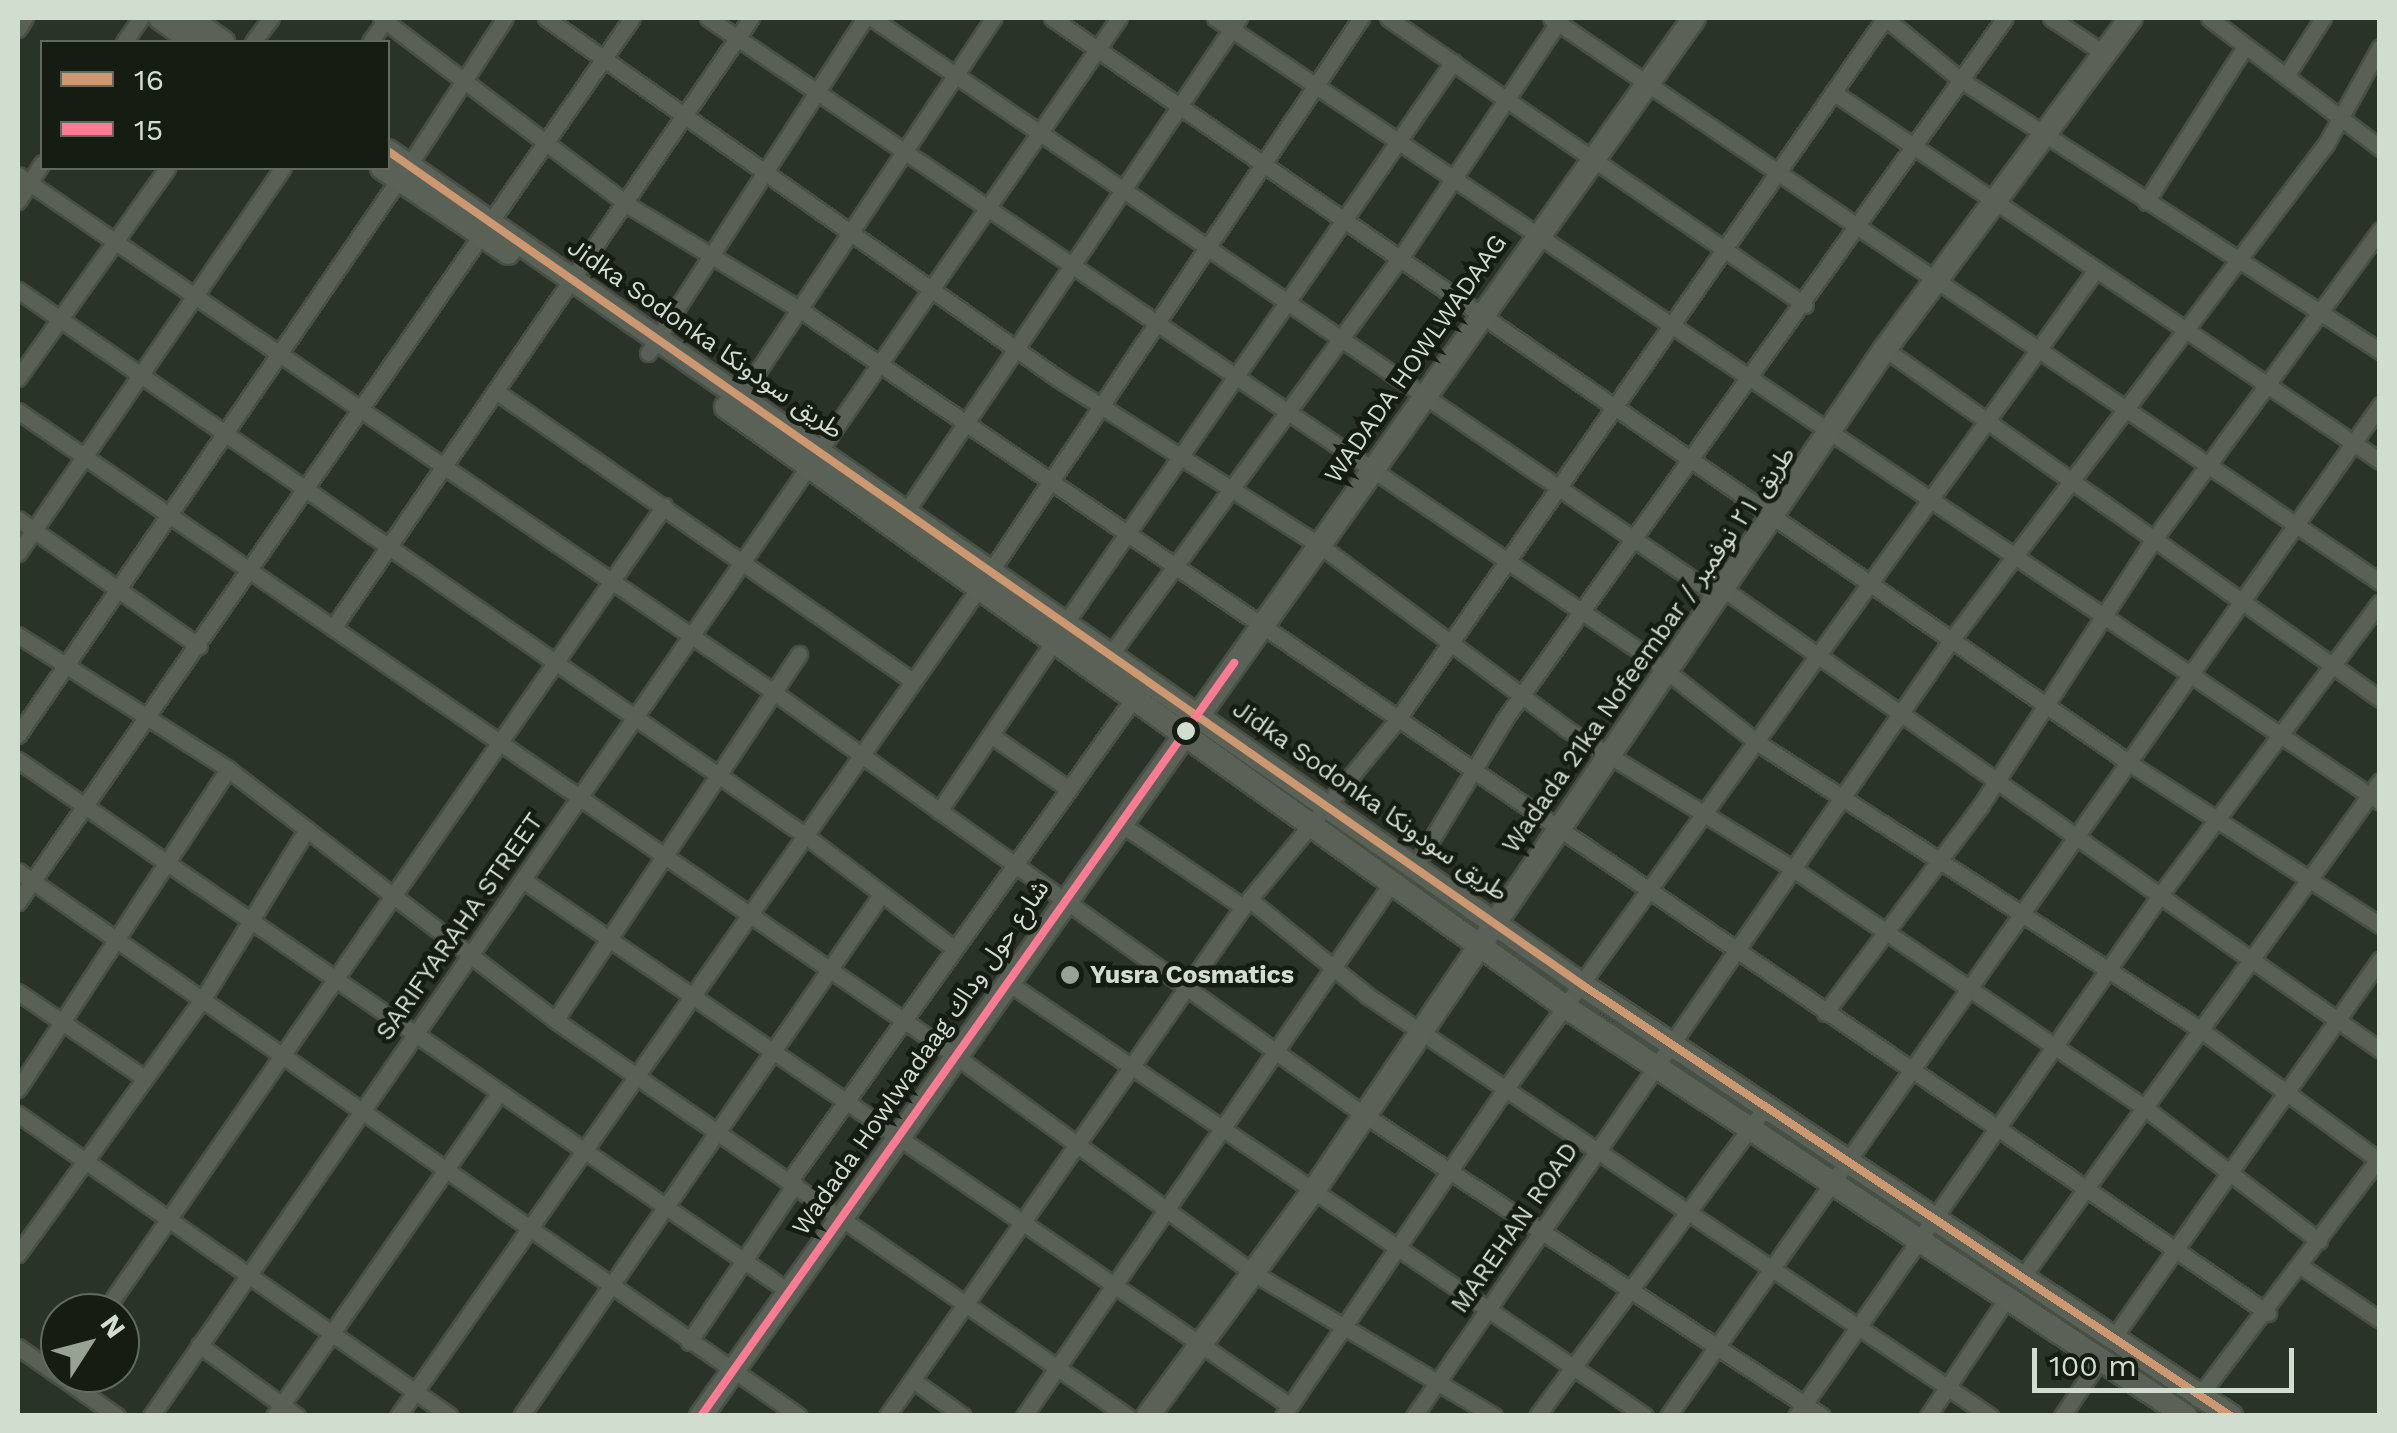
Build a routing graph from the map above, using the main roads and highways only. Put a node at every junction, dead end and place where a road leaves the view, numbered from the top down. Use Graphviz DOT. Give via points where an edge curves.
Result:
graph roads {
  1 [pos="160,18"];
  2 [pos="189,18"];
  3 [pos="1694,18"];
  4 [pos="2131,18"];
  5 [pos="191,40"];
  6 [pos="221,40"];
  7 [pos="397,171"];
  8 [pos="652,346"];
  9 [pos="815,460"];
  10 [pos="984,579"];
  11 [pos="1060,631"];
  12 [pos="1198,712"];
  13 [pos="1182,732"];
  14 [pos="1492,922"];
  15 [pos="1478,944"];
  16 [pos="702,1416"];
  17 [pos="1148,1416"];
  18 [pos="2186,1416"];
  19 [pos="2231,1416"];
  1 -- 5 [label="main road"];
  2 -- 6 [label="main road"];
  3 -- 12 [label="main road, WADADA HOWLWADAAG"];
  4 -- 14 [label="main road, Wadada 21ka Nofeembar / طريق ٢١ نوفمبر" via="1885,349 1723,595"];
  7 -- 8 [label="main road, Jidka Sodonka طريق سودونكا"];
  8 -- 9 [label="main road, Jidka Sodonka طريق سودونكا"];
  8 -- 9 [label="main road, Jidka Sodonka طريق سودونكا" via="740,398"];
  9 -- 10 [label="main road, Jidka Sodonka طريق سودونكا"];
  9 -- 10 [label="main road, Jidka Sodonka طريق سودونكا" via="904,513"];
  10 -- 11 [label="main road, Jidka Sodonka طريق سودونكا"];
  11 -- 12 [label="main road, Jidka Sodonka طريق سودونكا" via="1111,654"];
  11 -- 13 [label="main road, Jidka Sodonka طريق سودونكا"];
  12 -- 13 [label="main road, WADADA HOWLWADAAG"];
  12 -- 14 [label="main road, Jidka Sodonka طريق سودونكا"];
  13 -- 15 [label="main road, Jidka Sodonka طريق سودونكا"];
  13 -- 16 [label="main road, Wadada Howlwadaag شارع حول وداك"];
  14 -- 15 [label="main road, Wadada 21ka Nofeembar / طريق ٢١ نوفمبر"];
  14 -- 19 [label="main road, Jidka Sodonka طريق سودونكا"];
  15 -- 17 [label="main road, Wadada 21ka Nofeembar / طريق ٢١ نوفمبر" via="1312,1193"];
  15 -- 18 [label="main road, Jidka Sodonka طريق سودونكا" via="1832,1189"];
}
